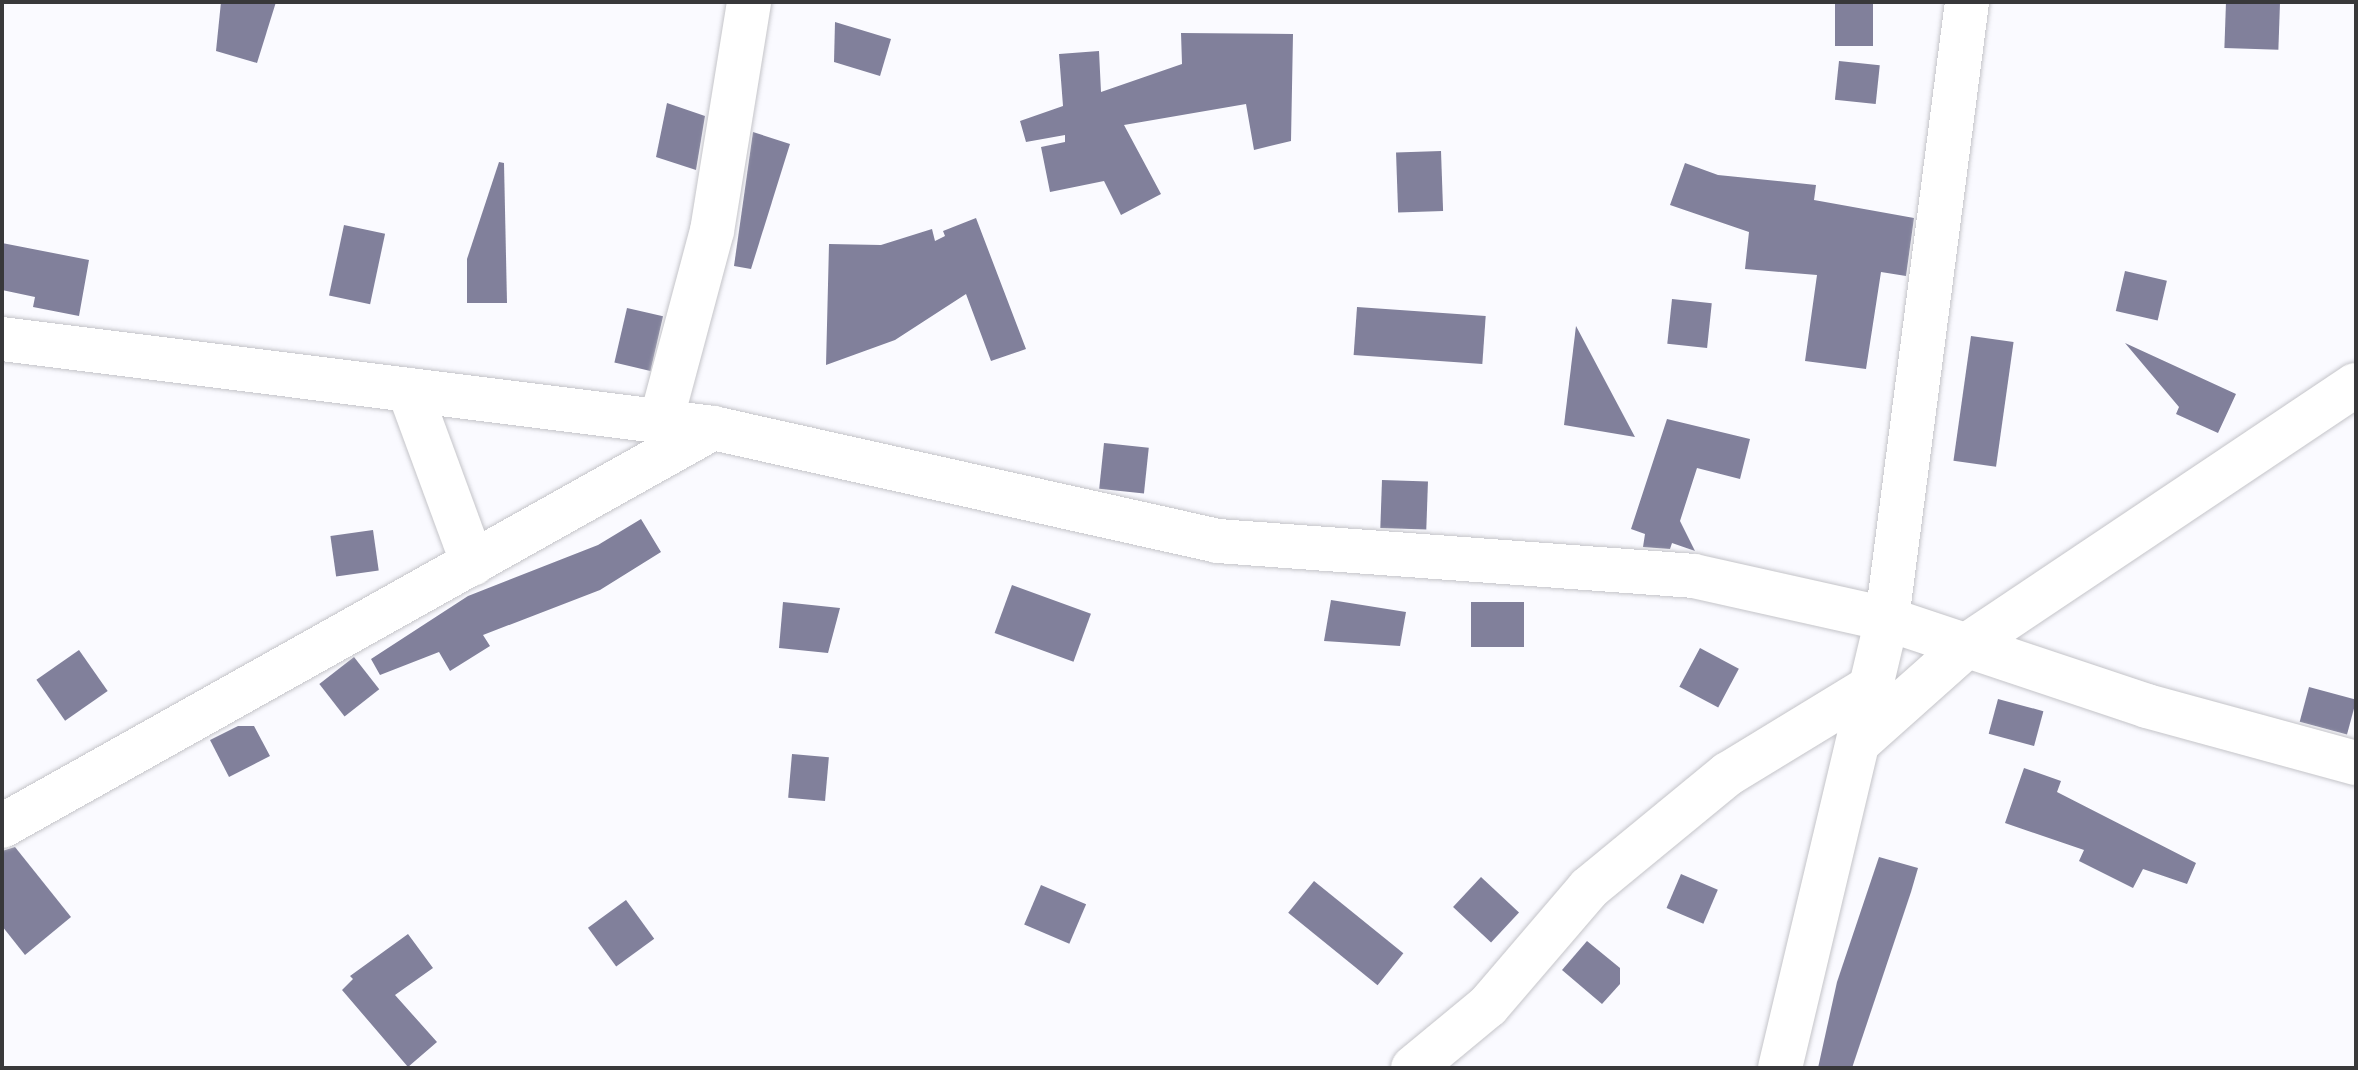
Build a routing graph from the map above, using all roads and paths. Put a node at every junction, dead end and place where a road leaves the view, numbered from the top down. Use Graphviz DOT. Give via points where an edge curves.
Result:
graph roads {
  1 [pos="749,2"];
  2 [pos="1967,2"];
  3 [pos="2,339"];
  4 [pos="2356,385"];
  5 [pos="409,390"];
  6 [pos="661,421"];
  7 [pos="713,428"];
  8 [pos="473,564"];
  9 [pos="1887,619"];
  10 [pos="1970,643"];
  11 [pos="1874,685"];
  12 [pos="1861,740"];
  13 [pos="2356,763"];
  14 [pos="2,826"];
  15 [pos="1413,1068"];
  16 [pos="1780,1068"];
  1 -- 6 [label="street" via="712,231"];
  2 -- 9 [label="street"];
  3 -- 5 [label="street"];
  4 -- 10 [label="street"];
  5 -- 6 [label="street"];
  5 -- 8 [label="street"];
  6 -- 7 [label="street"];
  7 -- 8 [label="street"];
  7 -- 9 [label="street" via="1218,541 1694,576"];
  8 -- 14 [label="street"];
  9 -- 10 [label="street"];
  9 -- 11 [label="street"];
  10 -- 12 [label="street"];
  10 -- 13 [label="street" via="2147,706"];
  11 -- 12 [label="street"];
  11 -- 15 [label="street" via="1728,774 1589,888 1488,1006"];
  12 -- 16 [label="street"];
}
